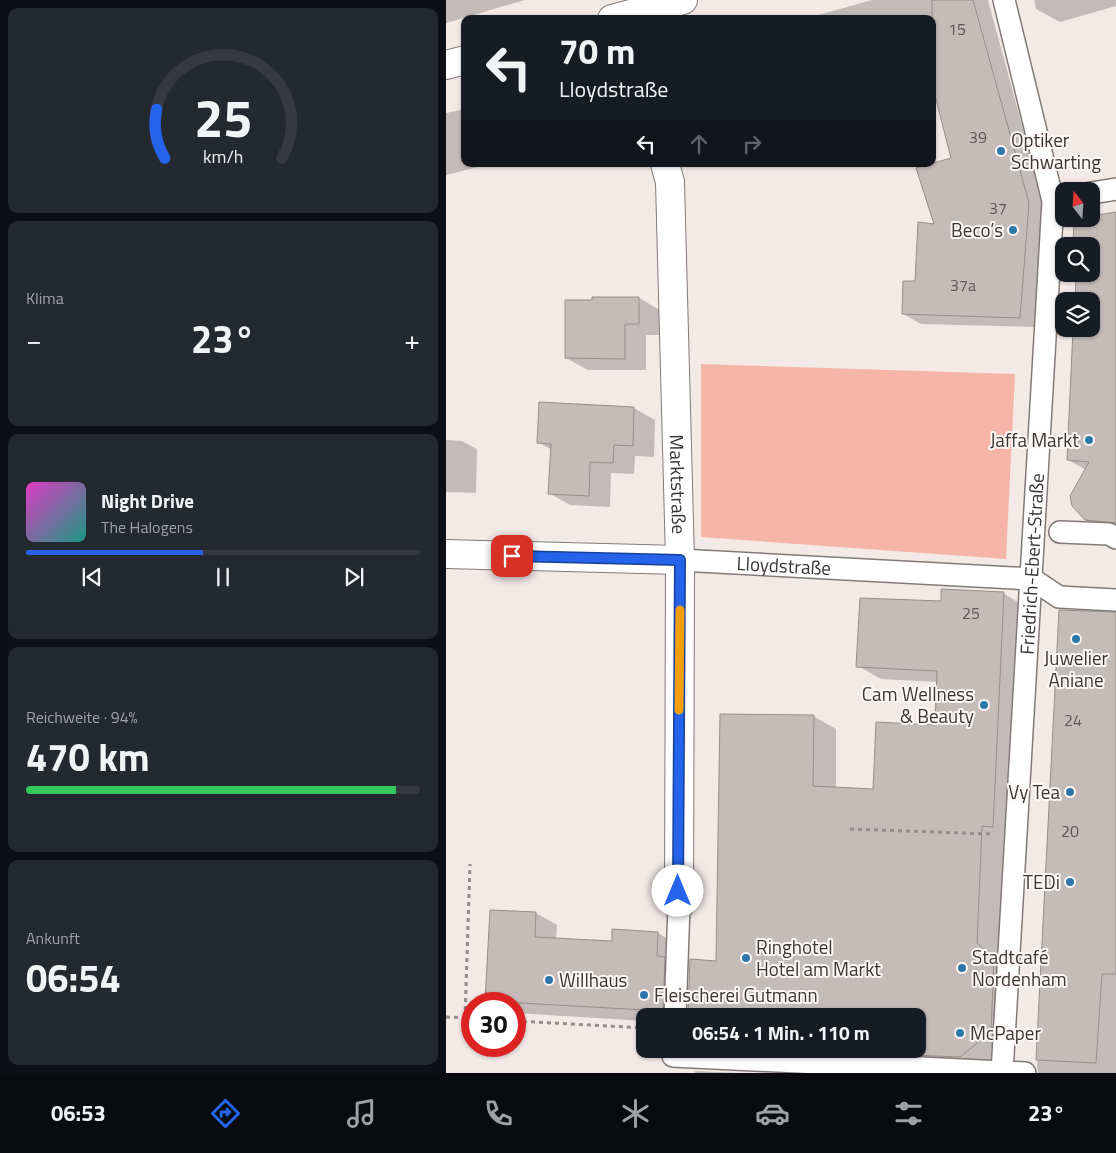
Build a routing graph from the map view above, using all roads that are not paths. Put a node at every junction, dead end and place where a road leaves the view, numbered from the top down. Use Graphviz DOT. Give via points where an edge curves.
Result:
graph roads {
  1 [pos="683,0"];
  2 [pos="1004,0"];
  3 [pos="624,13"];
  4 [pos="461,61"];
  5 [pos="446,65"];
  6 [pos="666,167"];
  7 [pos="1116,189"];
  8 [pos="1100,192"];
  9 [pos="1060,532"];
  10 [pos="1116,538"];
  11 [pos="446,554"];
  12 [pos="680,560"];
  13 [pos="1032,579"];
  14 [pos="1116,600"];
  15 [pos="678,906"];
  16 [pos="675,1008"];
  17 [pos="673,1059"];
  18 [pos="1002,1072"];
  19 [pos="1025,1073"];
  1 -- 3 [label="street"];
  2 -- 13 [label="street, Friedrich-Ebert-Straße" via="1053,202"];
  4 -- 5 [label="street"];
  6 -- 12 [label="street, Marktstraße" via="670,182"];
  7 -- 8 [label="street"];
  9 -- 10 [label="street" via="1109,534"];
  11 -- 12 [label="street, Lloydstraße"];
  12 -- 13 [label="street, Lloydstraße"];
  12 -- 15 [label="street, Marktstraße"];
  13 -- 14 [label="street" via="1059,597"];
  13 -- 18 [label="street, Friedrich-Ebert-Straße"];
  15 -- 16 [label="street, Marktstraße"];
  17 -- 18 [label="street"];
  18 -- 19 [label="street"];
}
